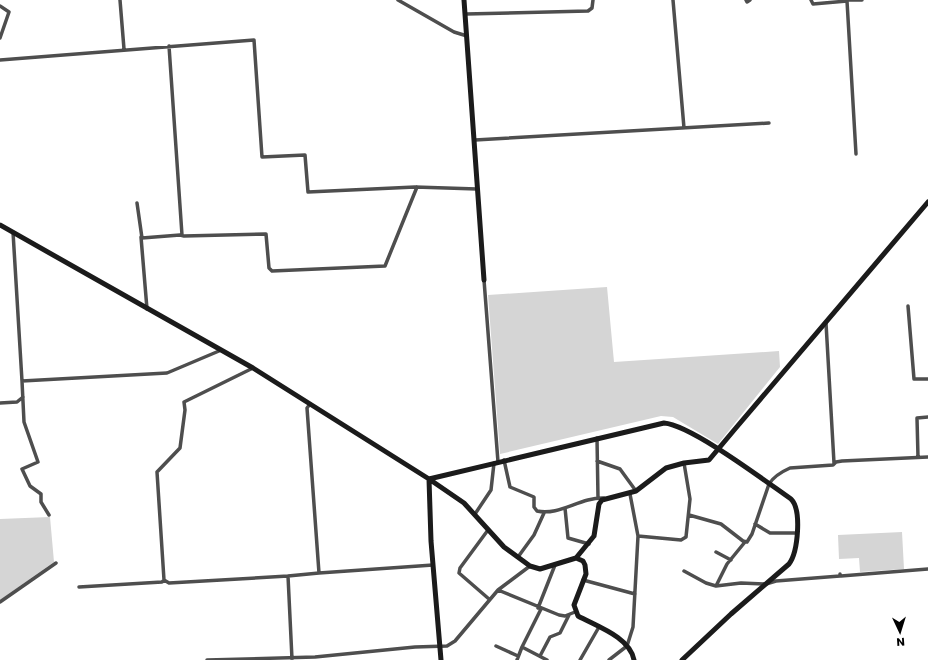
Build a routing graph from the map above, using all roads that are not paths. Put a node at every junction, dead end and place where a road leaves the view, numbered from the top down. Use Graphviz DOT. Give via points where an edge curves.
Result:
graph roads {
  1 [pos="120,0"];
  2 [pos="398,0"];
  3 [pos="464,0"];
  4 [pos="593,0"];
  5 [pos="673,0"];
  6 [pos="746,0"];
  7 [pos="750,0"];
  8 [pos="811,0"];
  9 [pos="847,0"];
  10 [pos="862,0"];
  11 [pos="0,6"];
  12 [pos="466,14"];
  13 [pos="467,36"];
  14 [pos="0,38"];
  15 [pos="169,46"];
  16 [pos="124,49"];
  17 [pos="0,60"];
  18 [pos="769,123"];
  19 [pos="684,128"];
  20 [pos="475,140"];
  21 [pos="856,154"];
  22 [pos="417,187"];
  23 [pos="477,189"];
  24 [pos="137,202"];
  25 [pos="928,202"];
  26 [pos="0,225"];
  27 [pos="13,232"];
  28 [pos="182,235"];
  29 [pos="141,237"];
  30 [pos="484,280"];
  31 [pos="908,306"];
  32 [pos="146,309"];
  33 [pos="826,322"];
  34 [pos="220,351"];
  35 [pos="253,368"];
  36 [pos="928,378"];
  37 [pos="22,381"];
  38 [pos="23,397"];
  39 [pos="0,403"];
  40 [pos="310,404"];
  41 [pos="928,417"];
  42 [pos="597,438"];
  43 [pos="719,450"];
  44 [pos="918,457"];
  45 [pos="928,458"];
  46 [pos="504,460"];
  47 [pos="598,461"];
  48 [pos="496,462"];
  49 [pos="684,463"];
  50 [pos="834,463"];
  51 [pos="428,479"];
  52 [pos="769,484"];
  53 [pos="636,491"];
  54 [pos="630,494"];
  55 [pos="598,498"];
  56 [pos="605,498"];
  57 [pos="565,508"];
  58 [pos="544,512"];
  59 [pos="474,514"];
  60 [pos="49,515"];
  61 [pos="689,515"];
  62 [pos="756,524"];
  63 [pos="488,530"];
  64 [pos="797,533"];
  65 [pos="638,536"];
  66 [pos="745,542"];
  67 [pos="588,544"];
  68 [pos="716,552"];
  69 [pos="518,557"];
  70 [pos="576,558"];
  71 [pos="730,560"];
  72 [pos="56,563"];
  73 [pos="433,565"];
  74 [pos="555,565"];
  75 [pos="530,566"];
  76 [pos="928,569"];
  77 [pos="684,571"];
  78 [pos="319,573"];
  79 [pos="288,576"];
  80 [pos="164,580"];
  81 [pos="583,580"];
  82 [pos="766,584"];
  83 [pos="716,586"];
  84 [pos="79,588"];
  85 [pos="498,590"];
  86 [pos="635,594"];
  87 [pos="489,599"];
  88 [pos="0,602"];
  89 [pos="540,608"];
  90 [pos="575,612"];
  91 [pos="568,615"];
  92 [pos="599,627"];
  93 [pos="440,646"];
  94 [pos="496,646"];
  95 [pos="627,646"];
  96 [pos="522,647"];
  97 [pos="540,656"];
  98 [pos="518,658"];
  99 [pos="292,659"];
  100 [pos="207,660"];
  101 [pos="441,660"];
  102 [pos="548,660"];
  103 [pos="580,660"];
  104 [pos="609,660"];
  105 [pos="634,660"];
  106 [pos="682,660"];
  1 -- 16 [label="street"];
  2 -- 13 [label="street" via="454,32"];
  3 -- 12 [label="street"];
  4 -- 12 [label="street" via="592,8 588,11"];
  5 -- 19 [label="street"];
  6 -- 7 [label="street"];
  8 -- 9 [label="street" via="813,4"];
  9 -- 10 [label="street"];
  9 -- 21 [label="street"];
  11 -- 14 [label="street" via="9,12"];
  12 -- 13 [label="street"];
  13 -- 20 [label="street"];
  15 -- 16 [label="street"];
  15 -- 22 [label="street" via="254,40 262,157 305,155 308,192"];
  15 -- 28 [label="street"];
  16 -- 17 [label="street"];
  18 -- 19 [label="street"];
  19 -- 20 [label="street"];
  20 -- 23 [label="street"];
  22 -- 23 [label="street"];
  22 -- 28 [label="street" via="385,266 272,271 269,268 266,234"];
  23 -- 30 [label="street"];
  24 -- 29 [label="street"];
  25 -- 33 [label="street"];
  26 -- 27 [label="street"];
  27 -- 32 [label="street"];
  27 -- 37 [label="street"];
  28 -- 29 [label="street"];
  29 -- 32 [label="street"];
  30 -- 48 [label="street"];
  31 -- 36 [label="street" via="914,379"];
  32 -- 34 [label="street"];
  33 -- 43 [label="street"];
  33 -- 50 [label="street"];
  34 -- 35 [label="street"];
  34 -- 37 [label="street" via="167,373"];
  35 -- 40 [label="street"];
  35 -- 80 [label="street" via="184,402 180,448 157,472"];
  37 -- 38 [label="street"];
  38 -- 39 [label="street" via="17,402"];
  38 -- 60 [label="street" via="24,422 38,462 22,469 30,486 42,494 41,502"];
  40 -- 51 [label="street"];
  40 -- 78 [label="street" via="308,408"];
  41 -- 44 [label="street" via="916,418"];
  42 -- 43 [label="street" via="668,423 680,427"];
  42 -- 46 [label="street"];
  42 -- 47 [label="street"];
  43 -- 49 [label="street" via="709,460"];
  43 -- 52 [label="street"];
  44 -- 45 [label="street"];
  44 -- 50 [label="street"];
  46 -- 48 [label="street"];
  46 -- 58 [label="street" via="511,488 534,497 535,510"];
  47 -- 53 [label="street" via="620,469"];
  47 -- 55 [label="street"];
  48 -- 51 [label="street"];
  48 -- 59 [label="street" via="491,490"];
  49 -- 53 [label="street" via="666,468"];
  49 -- 61 [label="street" via="689,490"];
  50 -- 52 [label="street" via="790,468 773,478"];
  51 -- 59 [label="street" via="464,503"];
  51 -- 73 [label="street"];
  52 -- 62 [label="street"];
  52 -- 64 [label="street" via="794,501"];
  53 -- 54 [label="street"];
  54 -- 56 [label="street"];
  54 -- 65 [label="street"];
  55 -- 56 [label="street"];
  55 -- 57 [label="street"];
  56 -- 67 [label="street" via="599,504 596,530"];
  57 -- 58 [label="street"];
  57 -- 67 [label="street" via="568,538"];
  58 -- 69 [label="street" via="534,535"];
  59 -- 63 [label="street"];
  61 -- 65 [label="street" via="687,534 683,540"];
  61 -- 66 [label="street" via="721,524"];
  62 -- 64 [label="street" via="774,534"];
  62 -- 66 [label="street" via="751,538"];
  63 -- 69 [label="street"];
  63 -- 87 [label="street" via="459,573"];
  64 -- 82 [label="street" via="793,558"];
  65 -- 86 [label="street"];
  66 -- 71 [label="street"];
  67 -- 70 [label="street"];
  68 -- 71 [label="street"];
  69 -- 75 [label="street"];
  70 -- 74 [label="street"];
  70 -- 81 [label="street" via="586,565"];
  71 -- 83 [label="street"];
  72 -- 88 [label="street"];
  73 -- 78 [label="street"];
  73 -- 93 [label="street"];
  74 -- 75 [label="street" via="540,569"];
  74 -- 89 [label="street"];
  75 -- 85 [label="street"];
  76 -- 82 [label="street" via="776,580"];
  77 -- 83 [label="street"];
  78 -- 79 [label="street"];
  79 -- 80 [label="street" via="167,583"];
  79 -- 99 [label="street"];
  80 -- 84 [label="street"];
  81 -- 86 [label="street"];
  81 -- 90 [label="street" via="574,605"];
  82 -- 83 [label="street"];
  82 -- 106 [label="street"];
  85 -- 87 [label="street"];
  85 -- 89 [label="street"];
  86 -- 95 [label="street" via="632,634"];
  87 -- 93 [label="street" via="453,644"];
  89 -- 91 [label="street" via="559,615"];
  89 -- 96 [label="street"];
  90 -- 91 [label="street"];
  90 -- 92 [label="street"];
  91 -- 97 [label="street" via="560,633 550,637"];
  92 -- 95 [label="street"];
  92 -- 103 [label="street"];
  93 -- 99 [label="street"];
  93 -- 101 [label="street"];
  94 -- 98 [label="street"];
  95 -- 104 [label="street"];
  95 -- 105 [label="street"];
  96 -- 97 [label="street"];
  96 -- 98 [label="street"];
  97 -- 102 [label="street"];
  99 -- 100 [label="street"];
}
